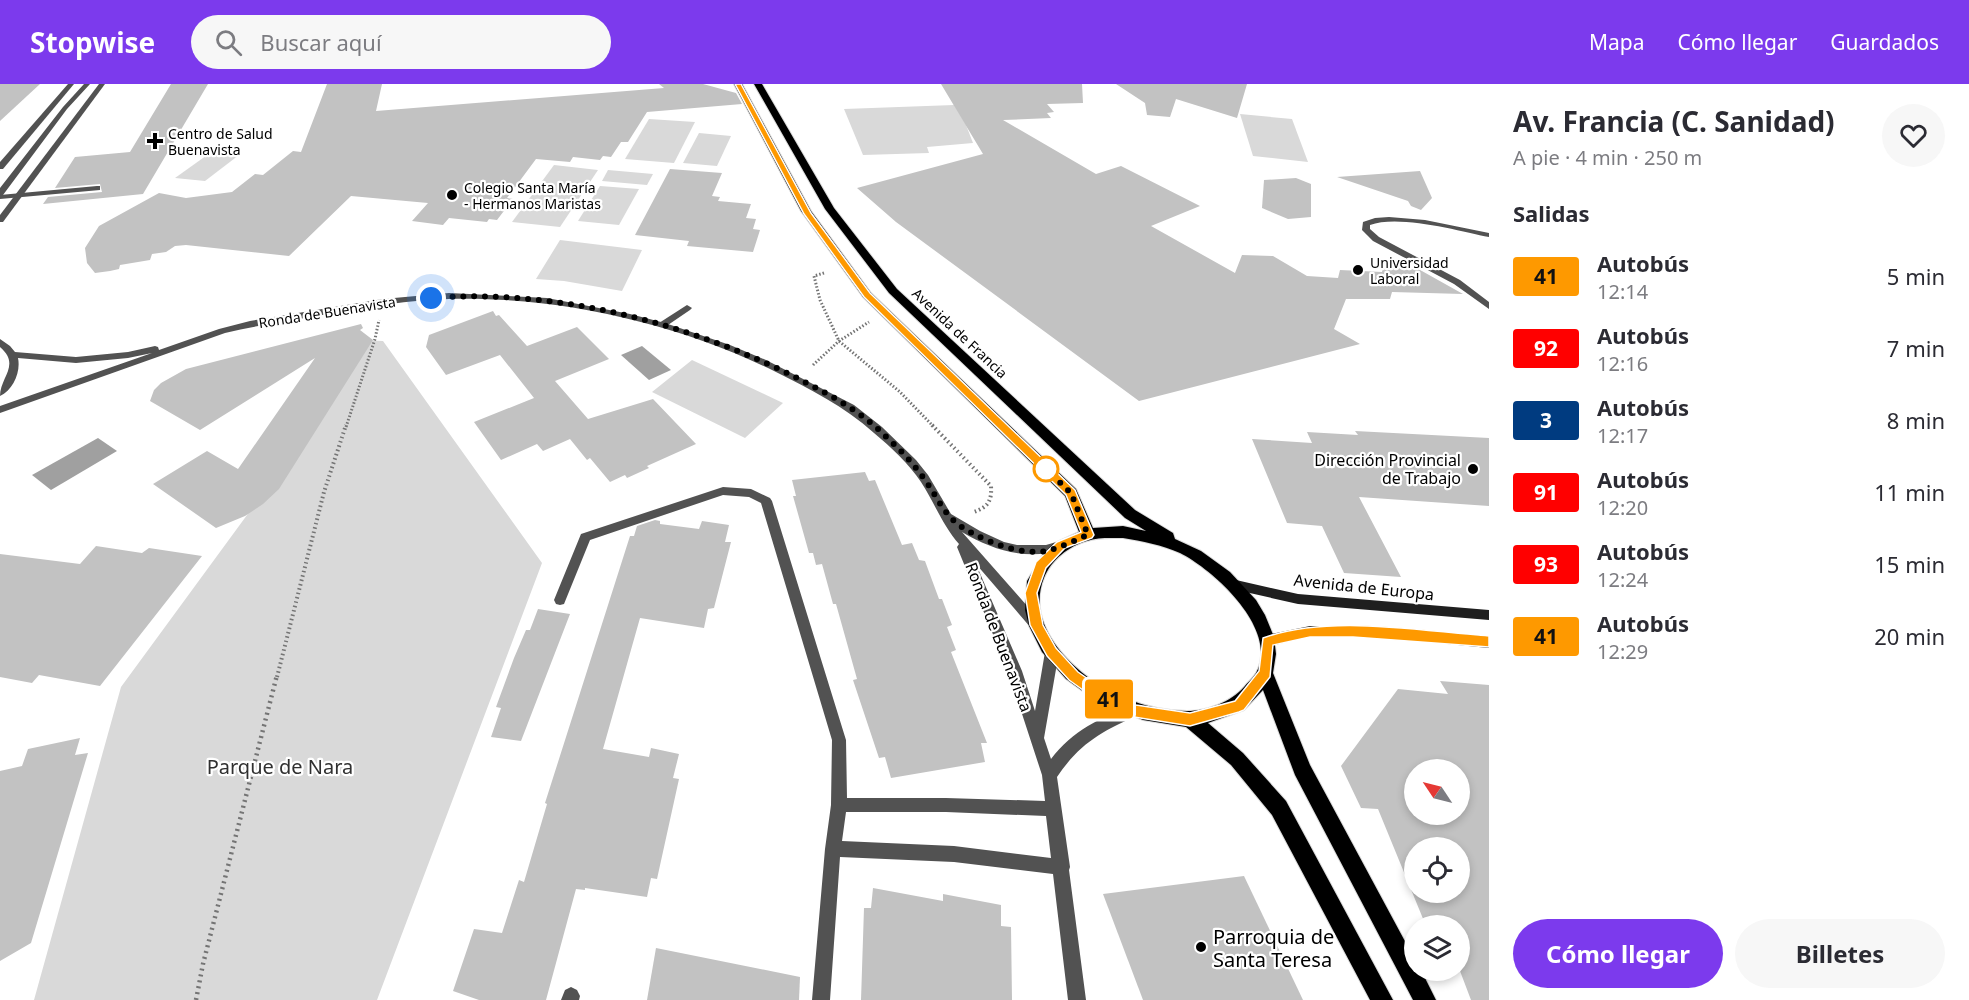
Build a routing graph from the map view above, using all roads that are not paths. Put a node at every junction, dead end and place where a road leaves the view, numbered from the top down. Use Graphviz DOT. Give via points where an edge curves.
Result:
graph roads {
  1 [pos="70,84"];
  2 [pos="87,84"];
  3 [pos="102,84"];
  4 [pos="738,84"];
  5 [pos="758,84"];
  6 [pos="58,117"];
  7 [pos="40,118"];
  8 [pos="0,167"];
  9 [pos="97,188"];
  10 [pos="0,195"];
  11 [pos="18,196"];
  12 [pos="0,220"];
  13 [pos="1489,235"];
  14 [pos="1489,306"];
  15 [pos="687,308"];
  16 [pos="662,325"];
  17 [pos="0,342"];
  18 [pos="186,343"];
  19 [pos="14,355"];
  20 [pos="75,383"];
  21 [pos="0,393"];
  22 [pos="0,410"];
  23 [pos="0,419"];
  24 [pos="943,512"];
  25 [pos="958,535"];
  26 [pos="1088,535"];
  27 [pos="1061,545"];
  28 [pos="1196,555"];
  29 [pos="1236,585"];
  30 [pos="560,600"];
  31 [pos="1489,615"];
  32 [pos="1037,625"];
  33 [pos="1267,641"];
  34 [pos="1489,642"];
  35 [pos="1052,652"];
  36 [pos="1265,673"];
  37 [pos="1134,711"];
  38 [pos="1190,719"];
  39 [pos="1037,739"];
  40 [pos="1049,775"];
  41 [pos="839,805"];
  42 [pos="1054,809"];
  43 [pos="833,849"];
  44 [pos="1062,867"];
  45 [pos="821,1000"];
  46 [pos="1077,1000"];
  47 [pos="1382,1000"];
  48 [pos="1425,1000"];
  1 -- 7 [label="street"];
  2 -- 6 [label="street"];
  3 -- 11 [label="street"];
  4 -- 26 [label="main road" via="808,214 867,295 1071,493"];
  5 -- 28 [label="main road, Avenida de Francia" via="830,210 893,291 1130,514"];
  6 -- 7 [label="street"];
  6 -- 10 [label="street"];
  7 -- 8 [label="street"];
  9 -- 11 [label="street"];
  10 -- 11 [label="street"];
  11 -- 12 [label="street"];
  13 -- 14 [label="street" via="1407,220 1371,219 1366,224 1366,230 1376,238 1440,271"];
  15 -- 16 [label="street"];
  16 -- 18 [label="street, Ronda de Buenavista" via="538,301 449,296 383,302 249,324"];
  16 -- 24 [label="street, Ronda de Buenavista" via="763,362 850,407 912,463"];
  17 -- 19 [label="street"];
  18 -- 19 [label="street, Ronda de Buenavista" via="128,356 76,360"];
  18 -- 20 [label="street, Ronda de Buenavista"];
  19 -- 21 [label="street" via="12,377"];
  20 -- 22 [label="street, Ronda de Buenavista"];
  20 -- 23 [label="street, Ronda de Buenavista"];
  24 -- 25 [label="street, Ronda de Buenavista"];
  24 -- 27 [label="street, Ronda de Buenavista" via="968,531 1012,549 1044,551"];
  25 -- 32 [label="street, Ronda de Buenavista"];
  25 -- 39 [label="street, Ronda de Buenavista" via="1015,671"];
  26 -- 27 [label="main road"];
  26 -- 28 [label="main road" via="1123,532 1160,539"];
  27 -- 32 [label="main road" via="1040,565 1031,593"];
  28 -- 29 [label="main road"];
  29 -- 31 [label="main road, Avenida de Europa" via="1298,599"];
  29 -- 33 [label="main road" via="1257,612"];
  30 -- 41 [label="street" via="585,537 723,491 751,493 766,501 839,740"];
  32 -- 35 [label="main road"];
  33 -- 34 [label="main road" via="1310,632 1364,632"];
  33 -- 36 [label="main road"];
  35 -- 37 [label="main road" via="1074,676 1102,696"];
  35 -- 39 [label="street, Ronda de Buenavista"];
  36 -- 38 [label="main road" via="1239,706"];
  36 -- 48 [label="main road" via="1302,769"];
  37 -- 38 [label="main road"];
  37 -- 40 [label="street" via="1076,740"];
  38 -- 47 [label="main road" via="1237,759 1279,808"];
  39 -- 40 [label="street, Ronda de Buenavista"];
  40 -- 42 [label="street, Ronda de Buenavista"];
  41 -- 42 [label="street"];
  41 -- 43 [label="street"];
  42 -- 44 [label="street, Ronda de Buenavista"];
  43 -- 44 [label="street" via="954,854"];
  43 -- 45 [label="street"];
  44 -- 46 [label="street, Ronda de Buenavista"];
}
